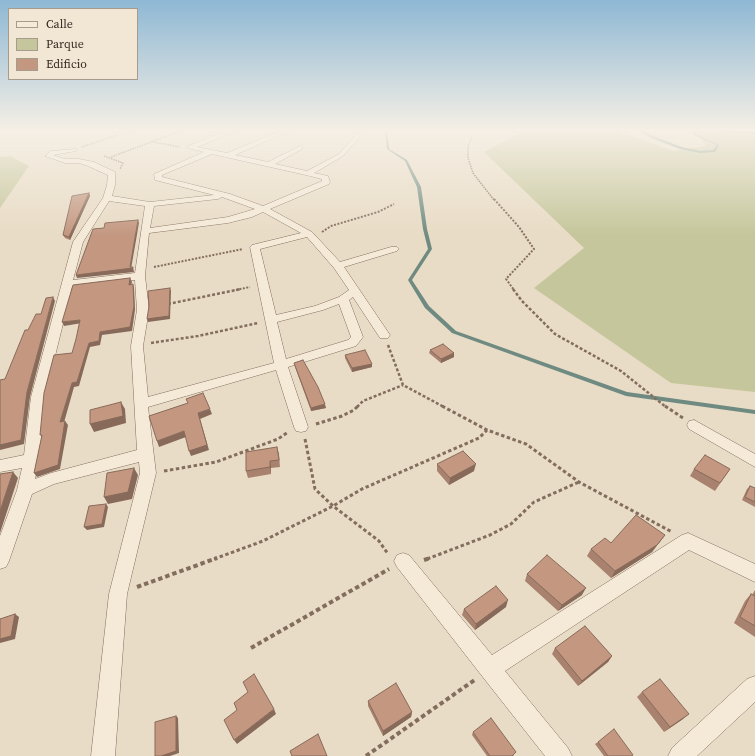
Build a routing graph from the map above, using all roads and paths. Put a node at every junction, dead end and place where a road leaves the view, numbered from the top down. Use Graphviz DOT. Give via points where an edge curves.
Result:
graph roads {
  1 [pos="94,165"];
  2 [pos="179,165"];
  3 [pos="275,165"];
  4 [pos="322,165"];
  5 [pos="470,165"];
  6 [pos="308,173"];
  7 [pos="227,196"];
  8 [pos="107,198"];
  9 [pos="150,204"];
  10 [pos="394,204"];
  11 [pos="263,209"];
  12 [pos="145,231"];
  13 [pos="309,234"];
  14 [pos="255,246"];
  15 [pos="394,249"];
  16 [pos="338,266"];
  17 [pos="140,274"];
  18 [pos="68,284"];
  19 [pos="264,284"];
  20 [pos="354,291"];
  21 [pos="343,299"];
  22 [pos="142,310"];
  23 [pos="270,320"];
  24 [pos="384,335"];
  25 [pos="136,346"];
  26 [pos="281,365"];
  27 [pos="402,385"];
  28 [pos="141,404"];
  29 [pos="694,425"];
  30 [pos="301,427"];
  31 [pos="487,430"];
  32 [pos="145,454"];
  33 [pos="31,460"];
  34 [pos="755,461"];
  35 [pos="0,466"];
  36 [pos="148,473"];
  37 [pos="579,482"];
  38 [pos="25,490"];
  39 [pos="333,506"];
  40 [pos="688,541"];
  41 [pos="3,545"];
  42 [pos="403,561"];
  43 [pos="0,562"];
  44 [pos="755,573"];
  45 [pos="118,594"];
  46 [pos="251,648"];
  47 [pos="489,669"];
  48 [pos="755,686"];
  49 [pos="103,756"];
  50 [pos="366,756"];
  51 [pos="560,756"];
  52 [pos="680,756"];
  1 -- 8 [label="street" via="112,174"];
  2 -- 7 [label="street" via="158,174 158,178"];
  3 -- 6 [label="street"];
  4 -- 6 [label="street"];
  5 -- 29 [label="path" via="473,173 519,227 534,249 506,279 522,301 555,334 621,371 669,409"];
  6 -- 11 [label="street" via="325,178 326,182"];
  7 -- 9 [label="street"];
  7 -- 11 [label="street"];
  8 -- 9 [label="street"];
  8 -- 18 [label="street" via="78,242"];
  9 -- 12 [label="street"];
  10 -- 13 [label="path" via="378,212 331,226 322,232"];
  11 -- 12 [label="street" via="228,220"];
  11 -- 13 [label="street"];
  12 -- 17 [label="street"];
  13 -- 14 [label="street"];
  13 -- 16 [label="street"];
  14 -- 17 [label="path" via="154,267"];
  14 -- 19 [label="street"];
  15 -- 16 [label="street"];
  16 -- 20 [label="street"];
  17 -- 18 [label="street"];
  17 -- 22 [label="street"];
  18 -- 33 [label="street" via="38,397"];
  19 -- 22 [label="path"];
  19 -- 23 [label="street"];
  20 -- 21 [label="street"];
  20 -- 24 [label="street"];
  21 -- 23 [label="street" via="319,308"];
  21 -- 26 [label="street" via="357,337 352,343"];
  22 -- 25 [label="street"];
  23 -- 25 [label="path"];
  23 -- 26 [label="street"];
  24 -- 27 [label="path"];
  25 -- 28 [label="street"];
  26 -- 28 [label="street"];
  26 -- 30 [label="street"];
  27 -- 30 [label="path" via="364,401 342,416 320,424"];
  27 -- 31 [label="path"];
  28 -- 32 [label="street"];
  29 -- 34 [label="street"];
  30 -- 36 [label="path" via="288,431 278,439 216,462"];
  30 -- 39 [label="path" via="315,489"];
  31 -- 37 [label="path" via="526,444"];
  31 -- 39 [label="path" via="479,438 362,489"];
  32 -- 36 [label="street"];
  32 -- 38 [label="street" via="51,479"];
  33 -- 35 [label="street"];
  33 -- 38 [label="street"];
  36 -- 45 [label="street"];
  37 -- 40 [label="path"];
  37 -- 42 [label="path" via="534,502 511,524 490,534 415,564"];
  38 -- 41 [label="street"];
  39 -- 42 [label="path" via="379,541 390,556"];
  39 -- 45 [label="path" via="263,541"];
  40 -- 44 [label="street"];
  40 -- 47 [label="street"];
  41 -- 43 [label="street"];
  42 -- 46 [label="path"];
  42 -- 47 [label="street"];
  45 -- 49 [label="street"];
  47 -- 50 [label="path"];
  47 -- 51 [label="street"];
  48 -- 52 [label="street"];
}
